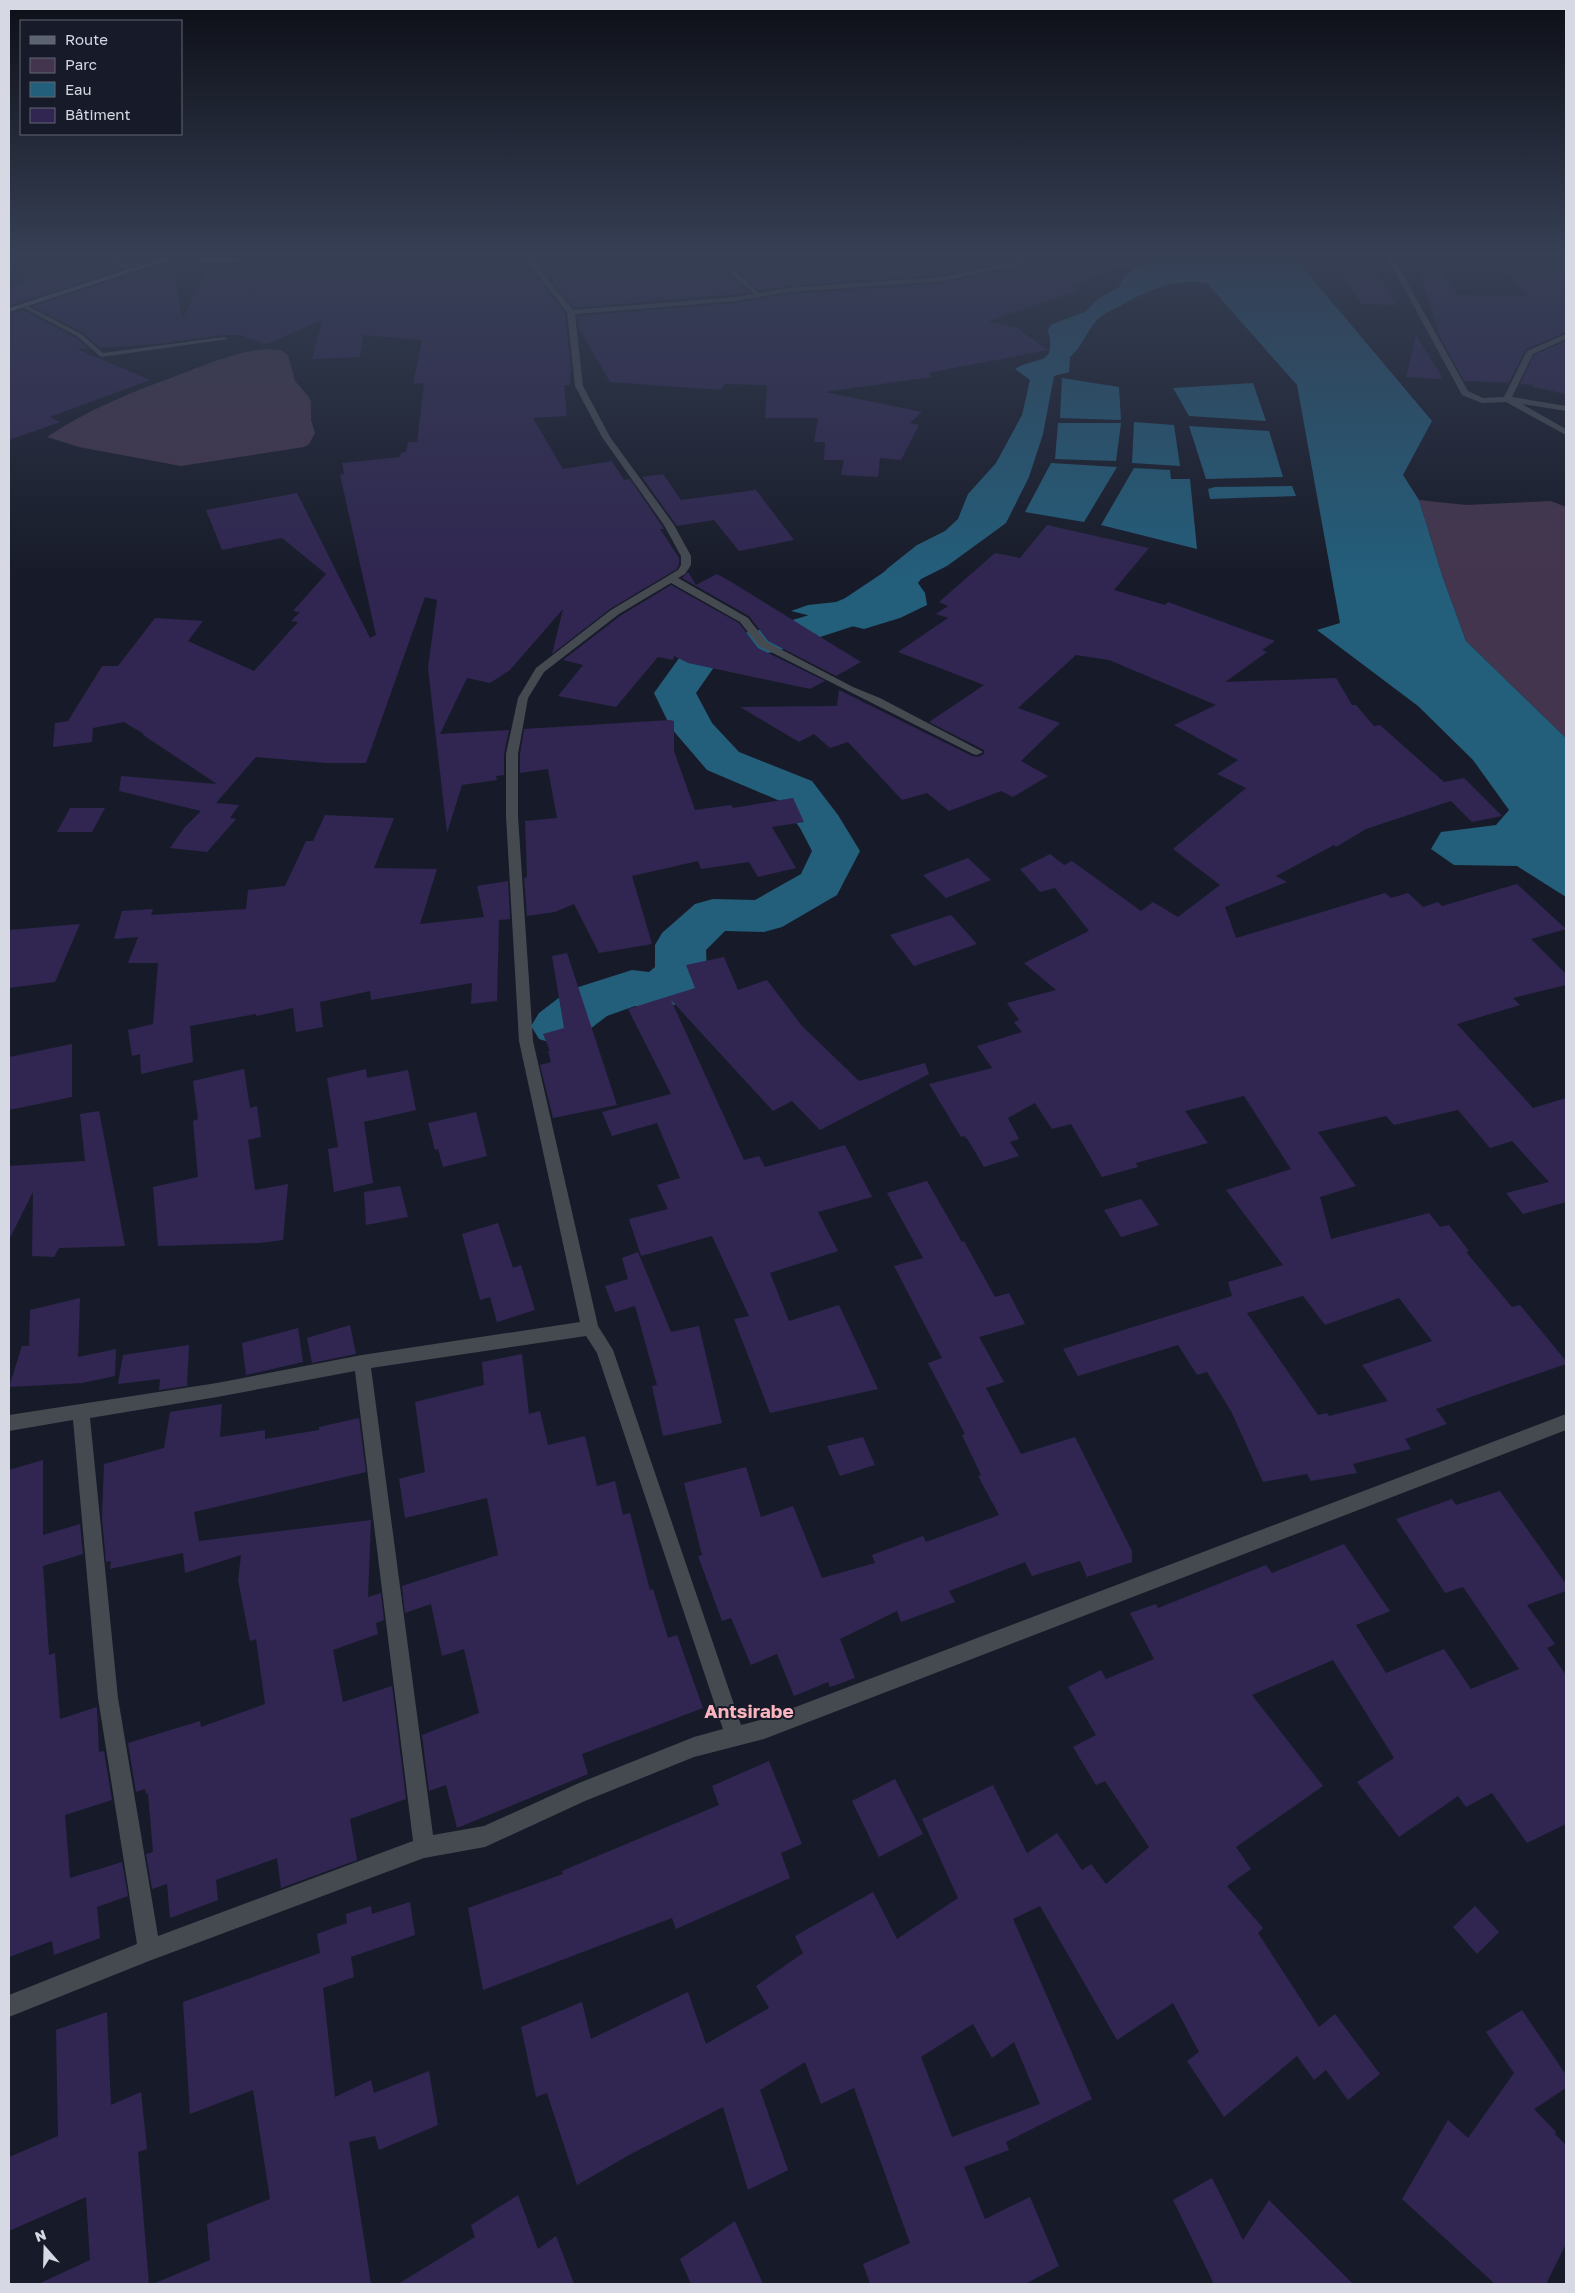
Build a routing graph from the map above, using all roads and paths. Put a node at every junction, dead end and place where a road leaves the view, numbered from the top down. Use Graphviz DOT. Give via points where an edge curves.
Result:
graph roads {
  1 [pos="577,364"];
  2 [pos="1449,364"];
  3 [pos="1524,364"];
  4 [pos="1506,399"];
  5 [pos="1566,408"];
  6 [pos="1566,432"];
  7 [pos="672,579"];
  8 [pos="977,752"];
  9 [pos="590,1328"];
  10 [pos="362,1362"];
  11 [pos="81,1411"];
  12 [pos="1566,1422"];
  13 [pos="9,1423"];
  14 [pos="735,1736"];
  15 [pos="424,1847"];
  16 [pos="149,1950"];
  17 [pos="9,2006"];
  1 -- 7 [label="street" via="579,386 606,436 669,525 686,556 682,572"];
  2 -- 4 [label="street" via="1465,393 1482,401"];
  3 -- 4 [label="street"];
  4 -- 5 [label="street"];
  4 -- 6 [label="street"];
  7 -- 8 [label="street" via="744,620 762,643"];
  7 -- 9 [label="street" via="615,612 540,670 523,698 512,754 512,816 527,1047"];
  9 -- 10 [label="street"];
  9 -- 14 [label="street" via="605,1350"];
  10 -- 11 [label="street" via="217,1390"];
  10 -- 15 [label="street"];
  11 -- 13 [label="street"];
  11 -- 16 [label="street" via="108,1698"];
  12 -- 14 [label="street" via="764,1729"];
  14 -- 15 [label="street" via="685,1750 485,1836"];
  15 -- 16 [label="street"];
  16 -- 17 [label="street"];
}
